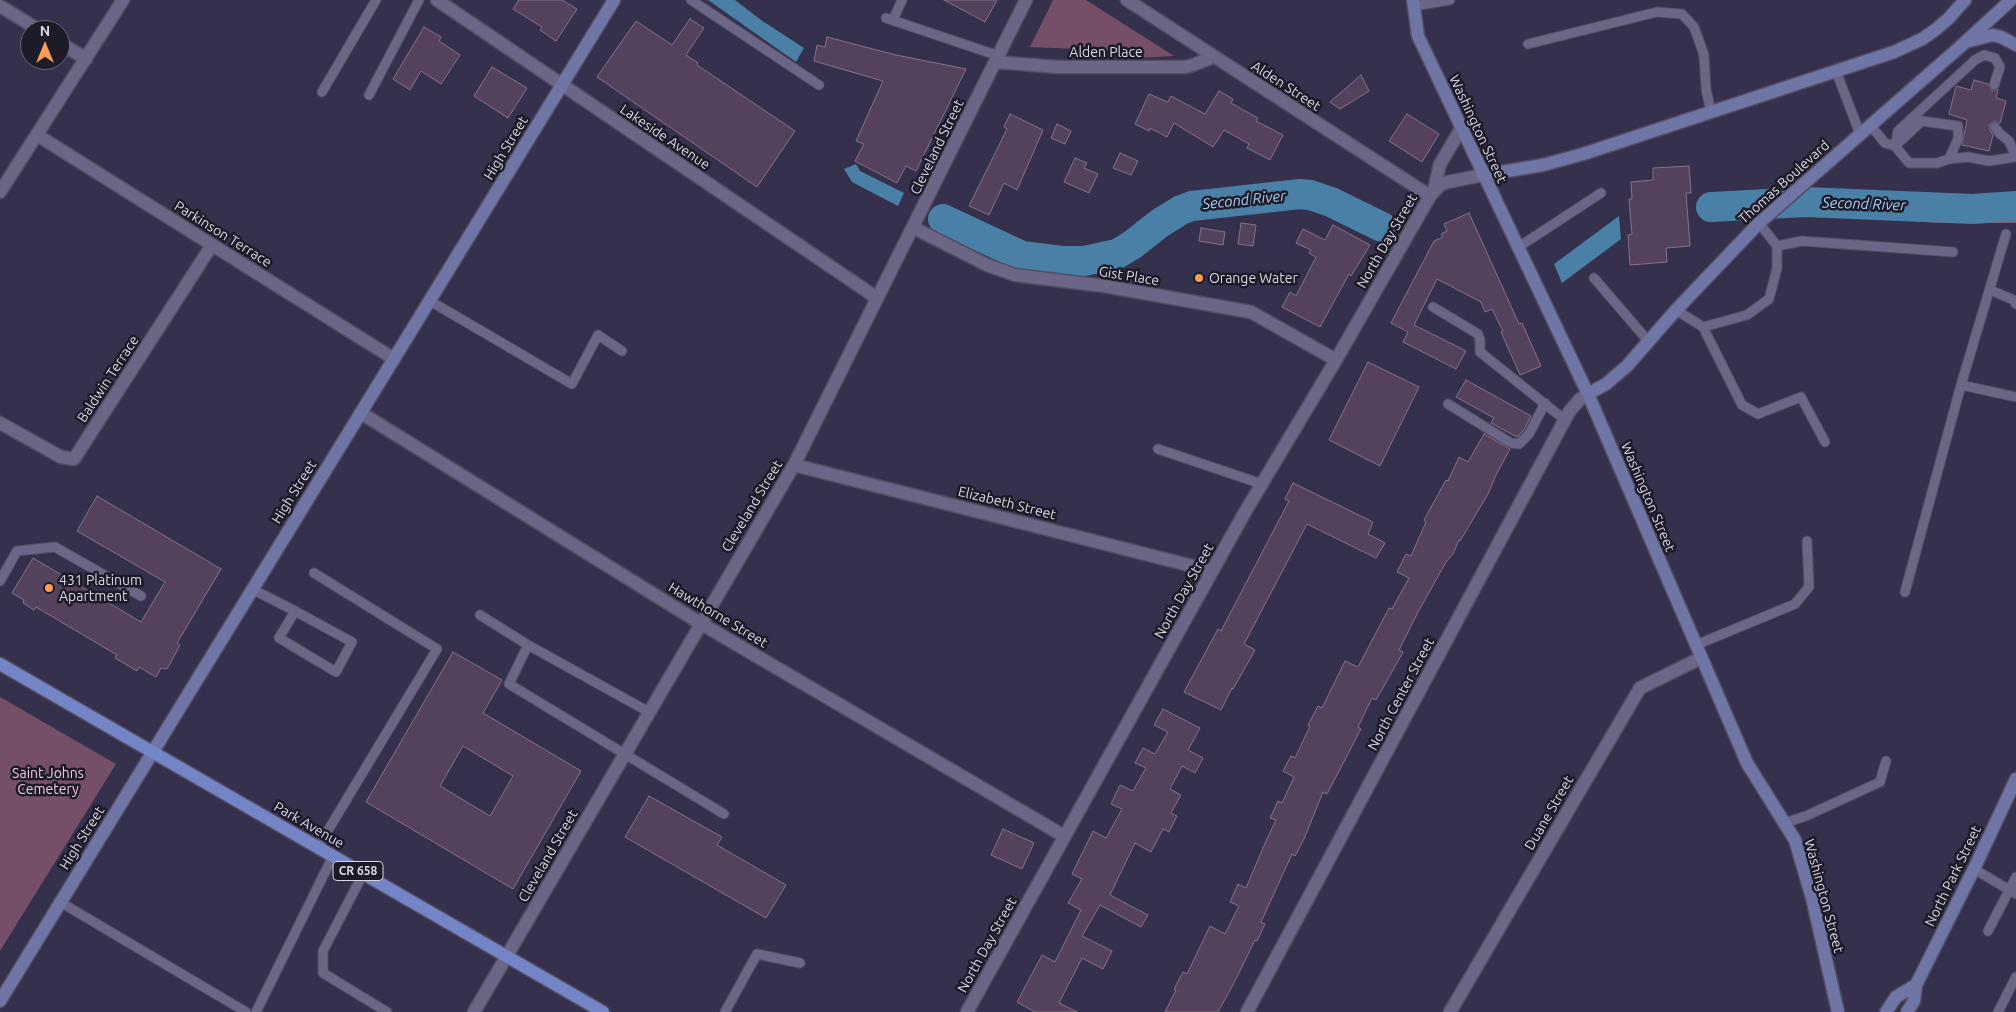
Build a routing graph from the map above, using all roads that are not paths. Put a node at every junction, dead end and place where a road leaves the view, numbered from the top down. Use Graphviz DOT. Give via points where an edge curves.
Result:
graph roads {
  1 [pos="123,0"];
  2 [pos="376,0"];
  3 [pos="419,0"];
  4 [pos="437,0"];
  5 [pos="614,0"];
  6 [pos="691,0"];
  7 [pos="902,0"];
  8 [pos="1026,0"];
  9 [pos="1127,0"];
  10 [pos="1450,0"];
  11 [pos="1965,0"];
  12 [pos="2011,0"];
  13 [pos="1414,3"];
  14 [pos="0,6"];
  15 [pos="23,20"];
  16 [pos="1528,44"];
  17 [pos="2016,45"];
  18 [pos="1961,46"];
  19 [pos="70,49"];
  20 [pos="1213,57"];
  21 [pos="86,59"];
  22 [pos="998,59"];
  23 [pos="1836,71"];
  24 [pos="819,85"];
  25 [pos="1994,85"];
  26 [pos="561,86"];
  27 [pos="322,92"];
  28 [pos="369,94"];
  29 [pos="1711,112"];
  30 [pos="1870,125"];
  31 [pos="1995,127"];
  32 [pos="1461,129"];
  33 [pos="1860,134"];
  34 [pos="37,135"];
  35 [pos="1895,146"];
  36 [pos="2016,157"];
  37 [pos="1949,159"];
  38 [pos="1483,176"];
  39 [pos="0,192"];
  40 [pos="1432,193"];
  41 [pos="1601,193"];
  42 [pos="1762,221"];
  43 [pos="914,228"];
  44 [pos="2006,234"];
  45 [pos="212,245"];
  46 [pos="1777,246"];
  47 [pos="1518,248"];
  48 [pos="1953,252"];
  49 [pos="1594,278"];
  50 [pos="1990,290"];
  51 [pos="877,298"];
  52 [pos="430,301"];
  53 [pos="2016,304"];
  54 [pos="1433,307"];
  55 [pos="1676,310"];
  56 [pos="1703,327"];
  57 [pos="1649,342"];
  58 [pos="622,351"];
  59 [pos="394,359"];
  60 [pos="1336,360"];
  61 [pos="1962,384"];
  62 [pos="1588,394"];
  63 [pos="2016,397"];
  64 [pos="1545,403"];
  65 [pos="1448,404"];
  66 [pos="361,412"];
  67 [pos="1565,420"];
  68 [pos="0,423"];
  69 [pos="1825,442"];
  70 [pos="1158,448"];
  71 [pos="794,465"];
  72 [pos="1262,484"];
  73 [pos="1808,541"];
  74 [pos="1212,570"];
  75 [pos="314,573"];
  76 [pos="0,581"];
  77 [pos="252,588"];
  78 [pos="1905,592"];
  79 [pos="141,596"];
  80 [pos="295,611"];
  81 [pos="480,615"];
  82 [pos="700,624"];
  83 [pos="528,645"];
  84 [pos="1696,645"];
  85 [pos="1701,658"];
  86 [pos="0,664"];
  87 [pos="649,712"];
  88 [pos="153,752"];
  89 [pos="625,753"];
  90 [pos="1886,761"];
  91 [pos="2016,779"];
  92 [pos="724,814"];
  93 [pos="1784,823"];
  94 [pos="1064,836"];
  95 [pos="318,848"];
  96 [pos="333,856"];
  97 [pos="1974,869"];
  98 [pos="363,874"];
  99 [pos="2016,877"];
  100 [pos="2013,892"];
  101 [pos="60,902"];
  102 [pos="1988,931"];
  103 [pos="507,957"];
  104 [pos="800,963"];
  105 [pos="2016,977"];
  106 [pos="1916,985"];
  107 [pos="0,1001"];
  108 [pos="246,1012"];
  109 [pos="256,1012"];
  110 [pos="387,1012"];
  111 [pos="474,1012"];
  112 [pos="603,1012"];
  113 [pos="725,1012"];
  114 [pos="967,1012"];
  115 [pos="1247,1012"];
  116 [pos="1450,1012"];
  117 [pos="1838,1012"];
  118 [pos="1886,1012"];
  119 [pos="1907,1012"];
  120 [pos="1998,1012"];
  1 -- 21 [label="street"];
  2 -- 27 [label="lane"];
  3 -- 28 [label="lane"];
  4 -- 26 [label="street, Lakeside Avenue"];
  5 -- 26 [label="main road, High Street"];
  6 -- 24 [label="lane"];
  7 -- 22 [label="lane" via="890,19"];
  8 -- 22 [label="street, Cleveland Street"];
  9 -- 20 [label="street, Alden Street"];
  10 -- 13 [label="lane"];
  11 -- 23 [label="main road" via="1948,19 1922,39"];
  12 -- 18 [label="main road, Thomas Boulevard"];
  13 -- 32 [label="main road, Washington Street" via="1418,36"];
  14 -- 15 [label="street"];
  16 -- 29 [label="lane" via="1657,12 1682,14 1694,28 1704,56"];
  17 -- 18 [label="main road" via="1993,35 1976,38"];
  18 -- 30 [label="main road, Thomas Boulevard"];
  19 -- 21 [label="street"];
  20 -- 22 [label="street, Alden Place" via="1193,65 1165,67 1058,67"];
  20 -- 40 [label="street, Alden Street"];
  21 -- 34 [label="street"];
  22 -- 43 [label="street, Cleveland Street"];
  23 -- 29 [label="main road"];
  23 -- 33 [label="lane"];
  25 -- 35 [label="lane" via="2000,67 1995,58 1984,55 1898,131"];
  26 -- 51 [label="street, Lakeside Avenue"];
  26 -- 52 [label="main road, High Street"];
  29 -- 38 [label="main road" via="1576,156"];
  30 -- 33 [label="main road, Thomas Boulevard"];
  30 -- 35 [label="lane" via="1885,143"];
  31 -- 36 [label="lane" via="2009,141"];
  32 -- 38 [label="main road, Washington Street"];
  32 -- 40 [label="street, North Day Street" via="1440,164"];
  33 -- 42 [label="main road, Thomas Boulevard"];
  34 -- 39 [label="street"];
  34 -- 45 [label="street, Parkinson Terrace"];
  35 -- 37 [label="lane" via="1909,163 1937,163"];
  35 -- 37 [label="lane" via="1922,121 1958,126 1958,139"];
  36 -- 37 [label="lane" via="1989,161 1968,157"];
  38 -- 40 [label="street, North Day Street" via="1448,182"];
  38 -- 47 [label="main road, Washington Street"];
  40 -- 60 [label="street, North Day Street"];
  41 -- 47 [label="lane"];
  42 -- 46 [label="lane"];
  42 -- 55 [label="main road, Thomas Boulevard"];
  43 -- 51 [label="street, Cleveland Street"];
  43 -- 60 [label="street, Gist Place" via="987,265 1015,275 1104,286 1251,312"];
  44 -- 50 [label="lane"];
  45 -- 59 [label="street, Parkinson Terrace"];
  45 -- 68 [label="street, Baldwin Terrace" via="74,459 61,457"];
  46 -- 48 [label="lane" via="1802,241"];
  46 -- 56 [label="lane" via="1777,268 1769,299 1747,315"];
  47 -- 62 [label="main road, Washington Street"];
  49 -- 57 [label="lane"];
  50 -- 53 [label="lane" via="2014,300"];
  50 -- 61 [label="lane"];
  51 -- 71 [label="street, Cleveland Street"];
  52 -- 58 [label="lane" via="572,384 598,335"];
  52 -- 59 [label="main road, High Street"];
  54 -- 64 [label="lane" via="1478,334 1480,352"];
  55 -- 56 [label="lane"];
  55 -- 57 [label="main road, Thomas Boulevard"];
  56 -- 69 [label="lane" via="1742,405 1758,414 1801,397"];
  57 -- 62 [label="main road, Thomas Boulevard" via="1617,376"];
  59 -- 66 [label="main road, High Street"];
  60 -- 72 [label="street, North Day Street"];
  61 -- 63 [label="lane"];
  61 -- 78 [label="lane"];
  62 -- 67 [label="street, North Center Street"];
  62 -- 84 [label="main road, Washington Street"];
  64 -- 65 [label="lane" via="1529,434 1519,444 1511,443"];
  64 -- 67 [label="lane"];
  66 -- 77 [label="main road, High Street"];
  66 -- 82 [label="street, Hawthorne Street"];
  67 -- 115 [label="street, North Center Street"];
  70 -- 72 [label="lane"];
  71 -- 74 [label="street, Elizabeth Street"];
  71 -- 82 [label="street, Cleveland Street"];
  72 -- 74 [label="street, North Day Street"];
  73 -- 84 [label="lane" via="1809,587 1795,604"];
  74 -- 94 [label="street, North Day Street"];
  75 -- 95 [label="lane" via="437,649"];
  76 -- 79 [label="lane" via="17,551 55,547"];
  77 -- 80 [label="lane"];
  77 -- 88 [label="main road, High Street"];
  80 -- 80 [label="lane" via="279,638 336,672 352,642"];
  81 -- 83 [label="lane"];
  82 -- 87 [label="street, Cleveland Street"];
  82 -- 94 [label="street, Hawthorne Street"];
  83 -- 87 [label="lane"];
  83 -- 89 [label="lane" via="509,684"];
  84 -- 85 [label="main road, Washington Street"];
  85 -- 93 [label="main road, Washington Street" via="1747,763"];
  85 -- 116 [label="street, Duane Street" via="1640,688"];
  86 -- 88 [label="main road, Park Avenue / CR 658"];
  87 -- 89 [label="street, Cleveland Street"];
  88 -- 95 [label="main road, Park Avenue / CR 658"];
  88 -- 101 [label="main road, High Street"];
  89 -- 92 [label="lane"];
  89 -- 103 [label="street, Cleveland Street"];
  90 -- 93 [label="lane" via="1880,782"];
  91 -- 97 [label="main road, North Park Street"];
  93 -- 117 [label="main road, Washington Street" via="1795,840 1812,898"];
  94 -- 114 [label="street, North Day Street"];
  95 -- 96 [label="main road, Park Avenue / CR 658"];
  96 -- 98 [label="main road, Park Avenue / CR 658"];
  96 -- 109 [label="lane"];
  97 -- 100 [label="lane"];
  97 -- 106 [label="main road, North Park Street"];
  98 -- 103 [label="main road, Park Avenue / CR 658"];
  98 -- 110 [label="lane" via="323,951 323,973"];
  99 -- 100 [label="lane"];
  100 -- 102 [label="lane"];
  101 -- 107 [label="main road, High Street"];
  101 -- 108 [label="lane"];
  103 -- 111 [label="street, Cleveland Street"];
  103 -- 112 [label="main road, Park Avenue / CR 658"];
  104 -- 113 [label="lane" via="757,954"];
  105 -- 120 [label="lane"];
  106 -- 118 [label="main road, North Park Street" via="1896,998"];
  106 -- 119 [label="main road, North Park Street" via="1914,1001"];
}
